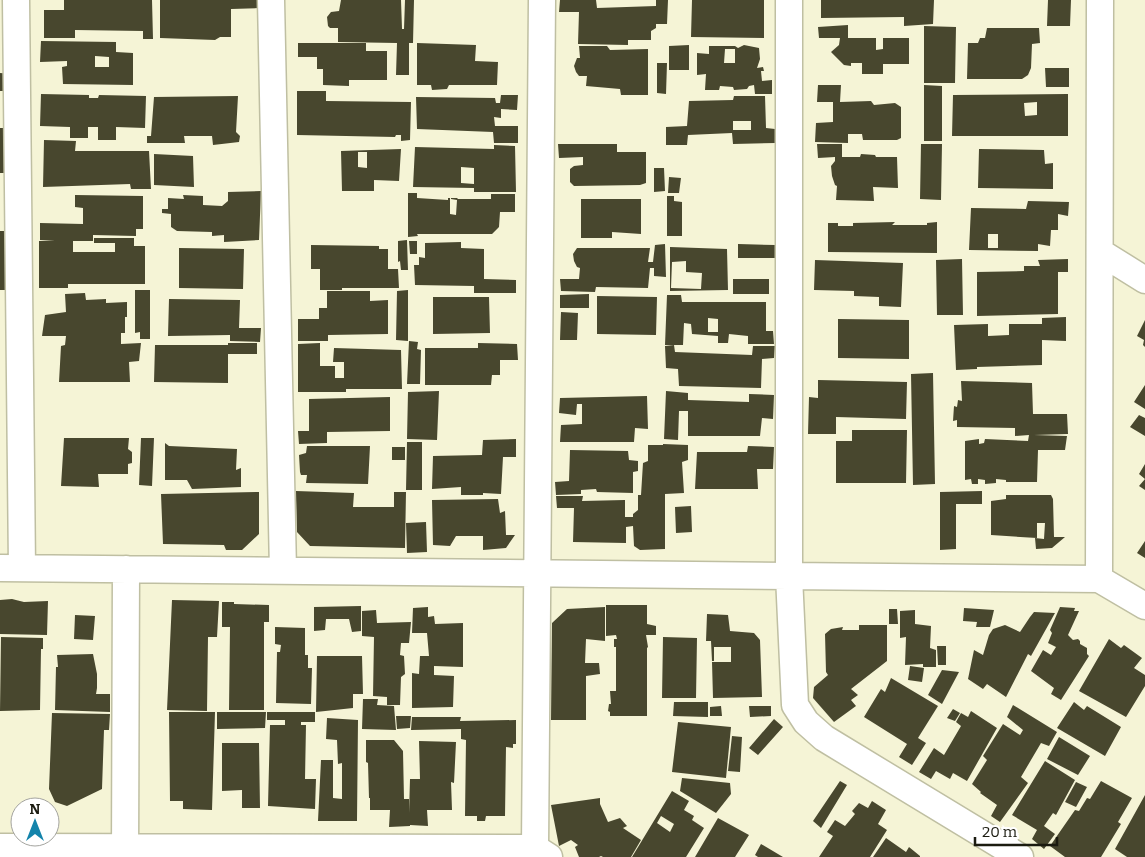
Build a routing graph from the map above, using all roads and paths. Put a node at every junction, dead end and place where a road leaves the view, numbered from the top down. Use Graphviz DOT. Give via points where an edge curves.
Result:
graph roads {
  1 [pos="16,0"];
  2 [pos="271,0"];
  3 [pos="542,0"];
  4 [pos="789,0"];
  5 [pos="1100,0"];
  6 [pos="1100,252"];
  7 [pos="1145,280"];
  8 [pos="11,568"];
  9 [pos="126,569"];
  10 [pos="284,571"];
  11 [pos="538,573"];
  12 [pos="789,576"];
  13 [pos="1099,579"];
  14 [pos="1145,606"];
  15 [pos="0,847"];
  16 [pos="125,852"];
  17 [pos="482,853"];
  18 [pos="542,853"];
  19 [pos="1020,857"];
  1 -- 8 [label="street"];
  2 -- 10 [label="street"];
  3 -- 11 [label="street"];
  4 -- 12 [label="street"];
  5 -- 6 [label="street"];
  6 -- 7 [label="street"];
  6 -- 13 [label="street"];
  8 -- 9 [label="street"];
  9 -- 10 [label="street"];
  9 -- 16 [label="street"];
  10 -- 11 [label="street"];
  11 -- 12 [label="street"];
  11 -- 18 [label="street"];
  12 -- 13 [label="street"];
  12 -- 19 [label="street" via="795,706 806,722 824,738"];
  13 -- 14 [label="street"];
  15 -- 16 [label="street"];
  16 -- 17 [label="street"];
  17 -- 18 [label="street"];
}
